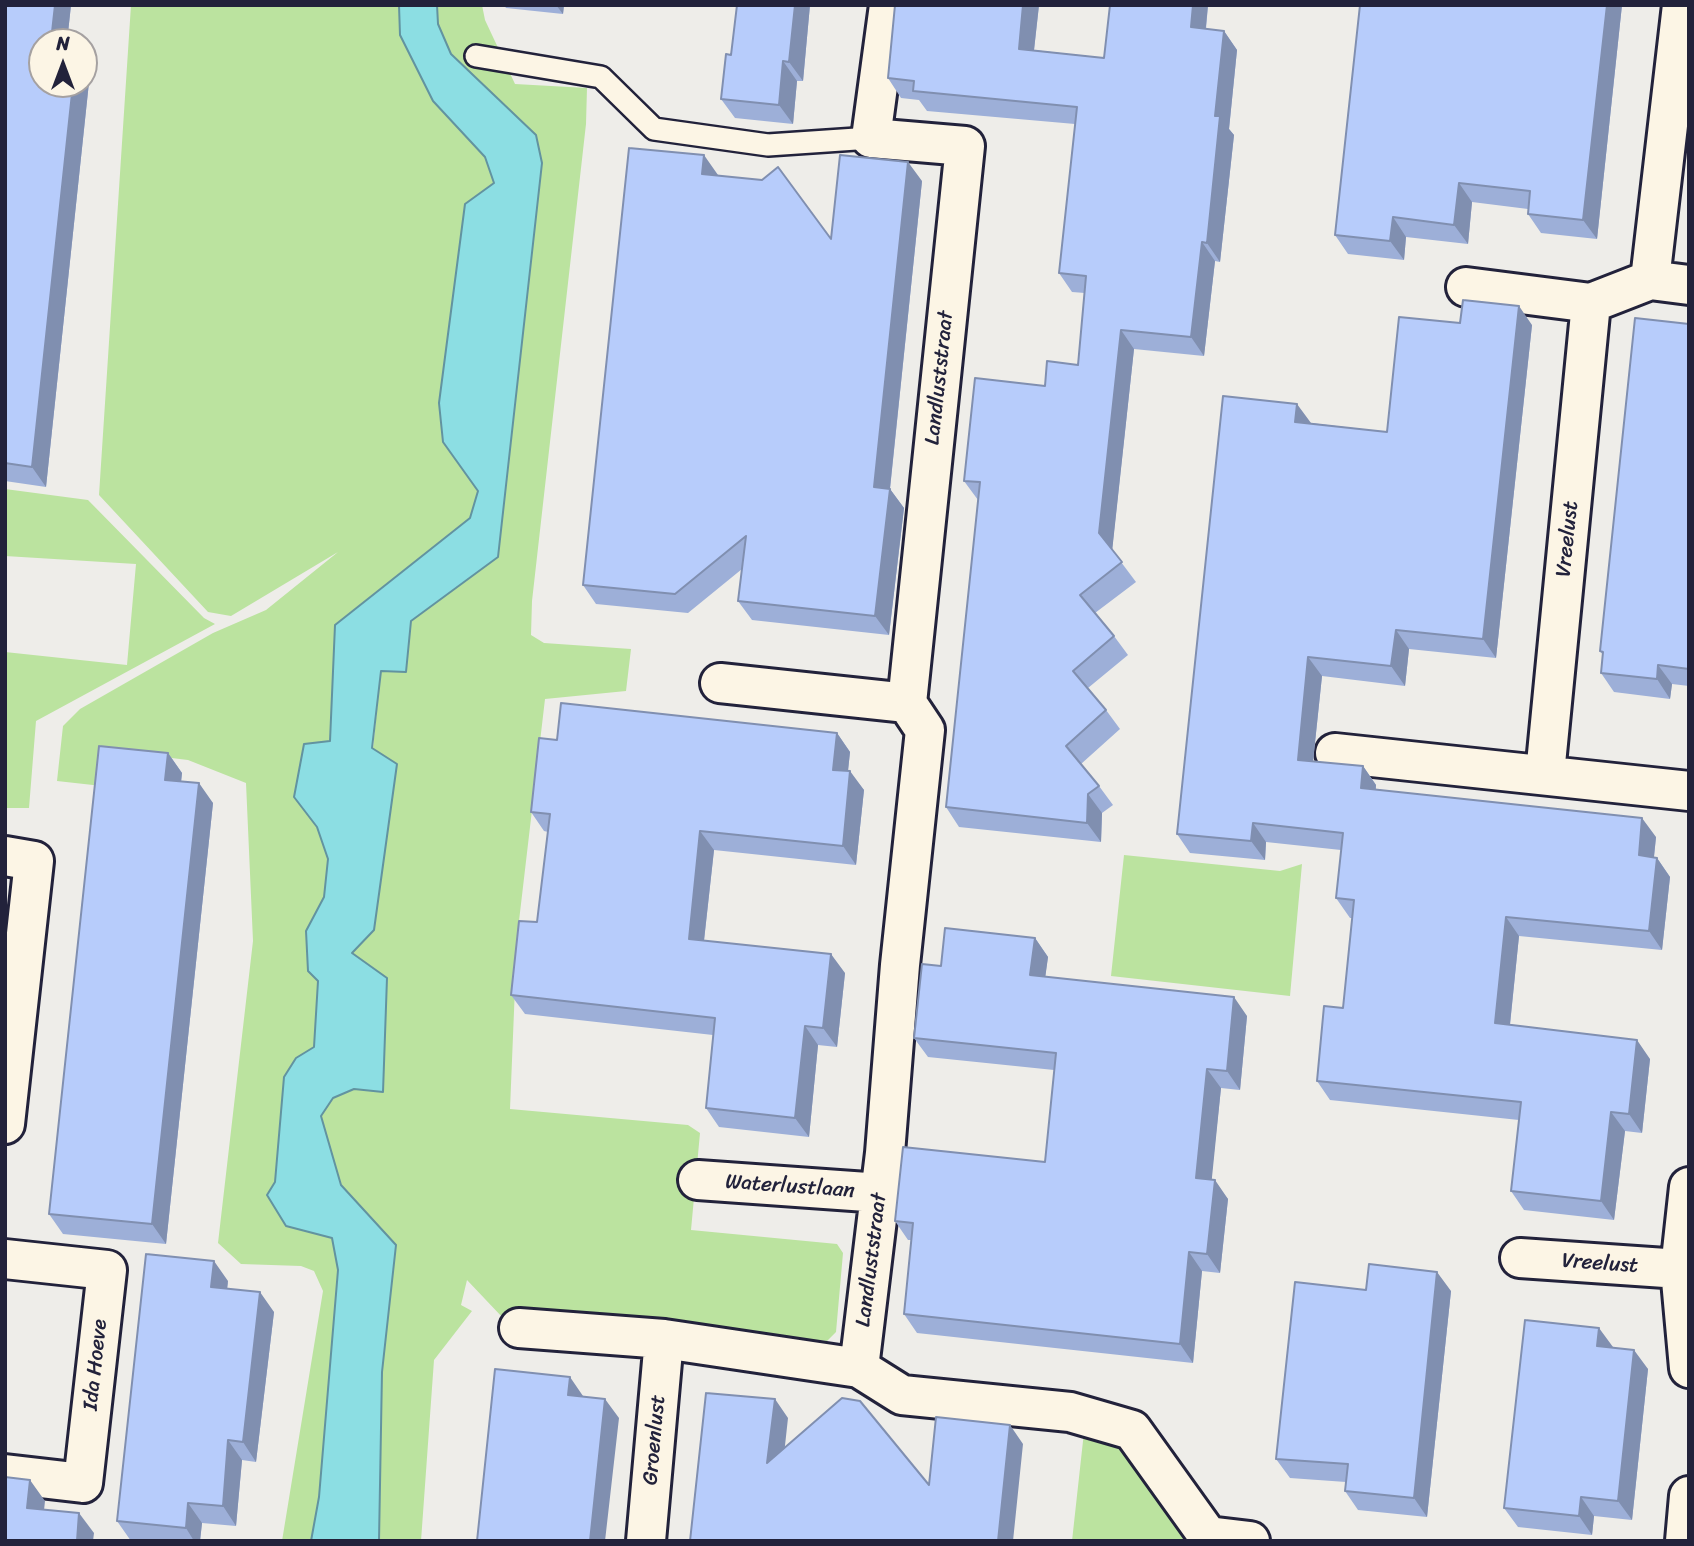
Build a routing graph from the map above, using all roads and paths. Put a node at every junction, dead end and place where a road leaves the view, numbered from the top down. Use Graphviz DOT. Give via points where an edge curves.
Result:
graph roads {
  1 [pos="889,5"];
  2 [pos="1682,5"];
  3 [pos="476,56"];
  4 [pos="871,138"];
  5 [pos="1650,280"];
  6 [pos="1689,285"];
  7 [pos="1466,287"];
  8 [pos="1591,303"];
  9 [pos="720,683"];
  10 [pos="907,703"];
  11 [pos="1335,753"];
  12 [pos="1545,774"];
  13 [pos="1689,791"];
  14 [pos="20,858"];
  15 [pos="5,1124"];
  16 [pos="698,1180"];
  17 [pos="1689,1187"];
  18 [pos="881,1193"];
  19 [pos="1520,1258"];
  20 [pos="5,1259"];
  21 [pos="1679,1269"];
  22 [pos="519,1328"];
  23 [pos="664,1339"];
  24 [pos="859,1368"];
  25 [pos="1689,1368"];
  26 [pos="5,1474"];
  27 [pos="1689,1496"];
  28 [pos="646,1541"];
  29 [pos="1250,1541"];
  30 [pos="1685,1541"];
  1 -- 4 [label="street"];
  2 -- 5 [label="street"];
  3 -- 4 [label="lane, Landluststraat" via="601,77 654,129 768,145"];
  4 -- 10 [label="street, Landluststraat" via="965,146"];
  5 -- 6 [label="street"];
  5 -- 8 [label="street"];
  7 -- 8 [label="street"];
  8 -- 12 [label="street, Vreelust"];
  9 -- 10 [label="street"];
  10 -- 18 [label="street, Landluststraat" via="925,730"];
  11 -- 12 [label="street"];
  12 -- 13 [label="street"];
  14 -- 15 [label="street"];
  16 -- 18 [label="street, Waterlustlaan"];
  17 -- 21 [label="street"];
  18 -- 24 [label="street, Landluststraat"];
  19 -- 21 [label="street, Vreelust"];
  20 -- 26 [label="street, Ida Hoeve" via="107,1270 83,1483"];
  21 -- 25 [label="street"];
  22 -- 23 [label="street"];
  23 -- 24 [label="street"];
  23 -- 28 [label="street, Groenlust"];
  24 -- 29 [label="street" via="902,1395 1070,1412 1132,1430 1208,1536"];
  27 -- 30 [label="street"];
}
